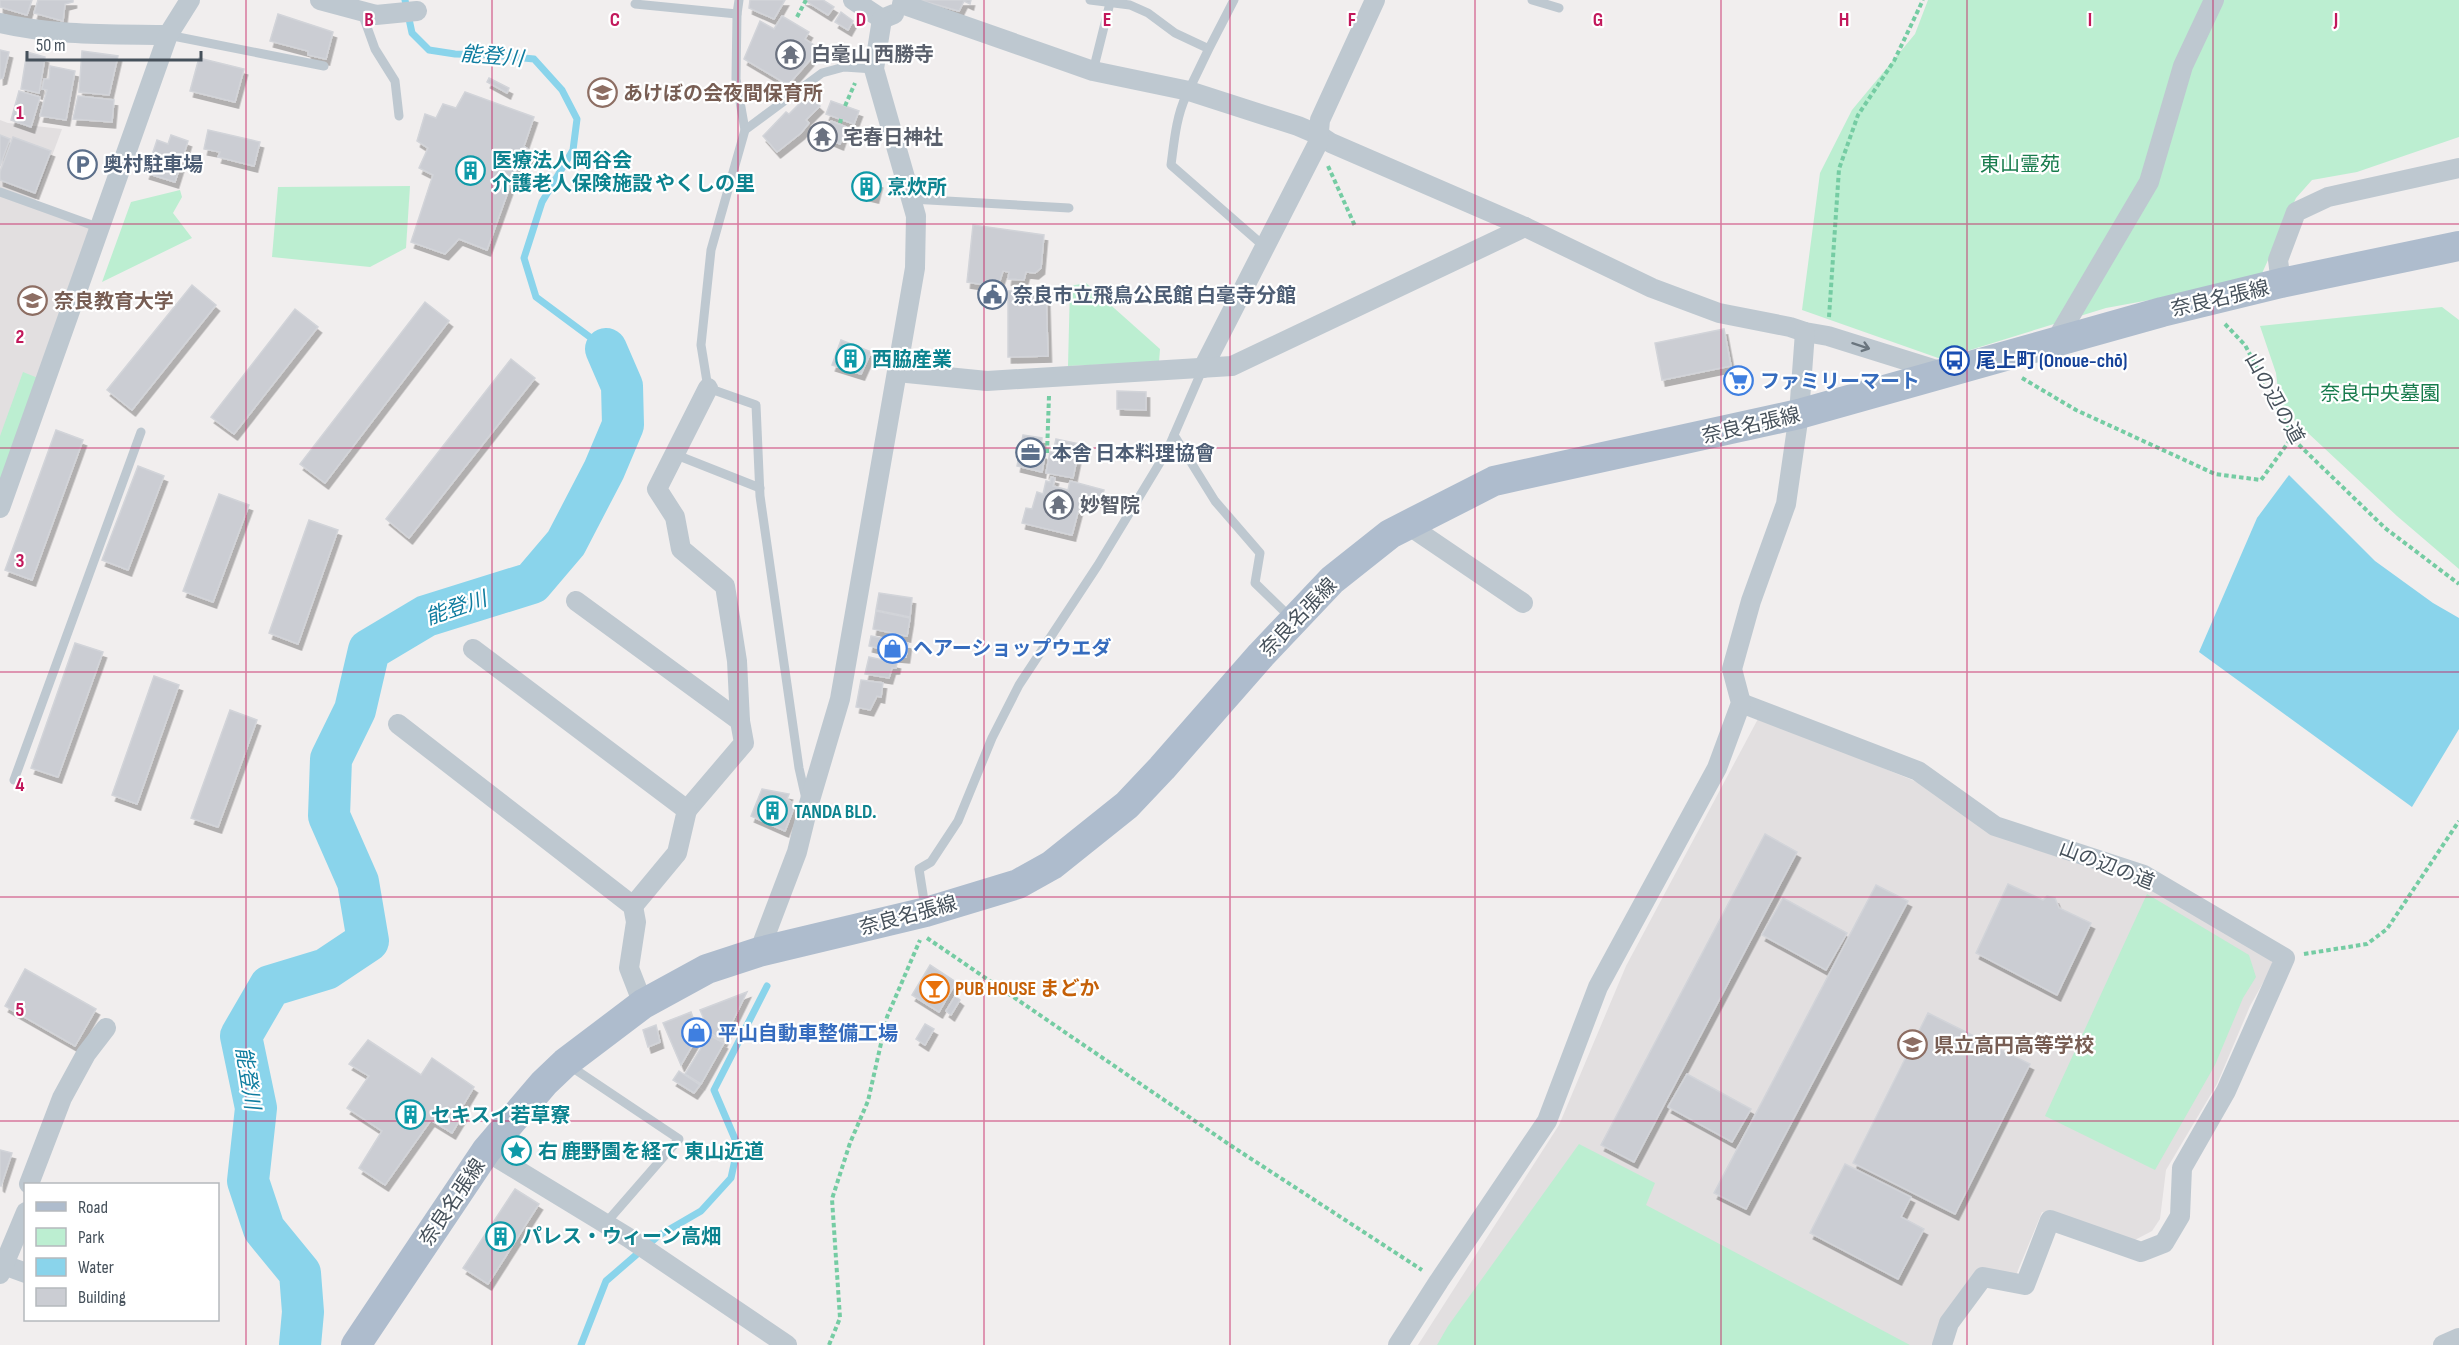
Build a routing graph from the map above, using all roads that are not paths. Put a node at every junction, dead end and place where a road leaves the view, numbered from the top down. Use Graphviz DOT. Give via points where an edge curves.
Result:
graph roads {
  1 [pos="190,0"];
  2 [pos="320,0"];
  3 [pos="739,0"];
  4 [pos="853,0"];
  5 [pos="1090,0"];
  6 [pos="1234,0"];
  7 [pos="1375,0"];
  8 [pos="1532,0"];
  9 [pos="2214,0"];
  10 [pos="903,2"];
  11 [pos="1110,3"];
  12 [pos="1132,3"];
  13 [pos="635,4"];
  14 [pos="1559,8"];
  15 [pos="417,11"];
  16 [pos="368,13"];
  17 [pos="737,14"];
  18 [pos="882,19"];
  19 [pos="0,23"];
  20 [pos="168,35"];
  21 [pos="1207,48"];
  22 [pos="324,66"];
  23 [pos="874,69"];
  24 [pos="1093,71"];
  25 [pos="1189,92"];
  26 [pos="399,116"];
  27 [pos="745,130"];
  28 [pos="1319,139"];
  29 [pos="2459,168"];
  30 [pos="0,192"];
  31 [pos="911,199"];
  32 [pos="1069,208"];
  33 [pos="1525,227"];
  34 [pos="100,228"];
  35 [pos="2459,246"];
  36 [pos="1266,248"];
  37 [pos="2281,283"];
  38 [pos="1804,332"];
  39 [pos="2056,340"];
  40 [pos="1203,368"];
  41 [pos="897,372"];
  42 [pos="1946,373"];
  43 [pos="708,388"];
  44 [pos="1799,414"];
  45 [pos="141,432"];
  46 [pos="1174,435"];
  47 [pos="674,454"];
  48 [pos="760,488"];
  49 [pos="0,508"];
  50 [pos="1408,525"];
  51 [pos="576,601"];
  52 [pos="1523,603"];
  53 [pos="1293,621"];
  54 [pos="472,649"];
  55 [pos="1741,703"];
  56 [pos="740,721"];
  57 [pos="398,724"];
  58 [pos="14,780"];
  59 [pos="808,807"];
  60 [pos="687,810"];
  61 [pos="633,906"];
  62 [pos="924,924"];
  63 [pos="759,952"];
  64 [pos="643,1004"];
  65 [pos="106,1028"];
  66 [pos="565,1063"];
  67 [pos="486,1151"];
  68 [pos="30,1183"];
  69 [pos="24,1217"];
  70 [pos="605,1224"];
  71 [pos="2,1269"];
  72 [pos="24,1273"];
  73 [pos="2459,1338"];
  74 [pos="356,1345"];
  75 [pos="787,1345"];
  76 [pos="1398,1345"];
  77 [pos="1942,1345"];
  78 [pos="2443,1345"];
  1 -- 20 [label="street"];
  2 -- 16 [label="street"];
  3 -- 17 [label="lane"];
  4 -- 18 [label="street"];
  5 -- 11 [label="lane"];
  6 -- 21 [label="lane"];
  7 -- 28 [label="street" via="1320,120"];
  8 -- 14 [label="lane"];
  9 -- 39 [label="street" via="2183,66 2150,182"];
  10 -- 18 [label="street" via="893,16"];
  10 -- 24 [label="street"];
  11 -- 12 [label="lane"];
  11 -- 24 [label="lane"];
  12 -- 21 [label="lane" via="1175,33"];
  13 -- 17 [label="lane"];
  15 -- 16 [label="street"];
  16 -- 26 [label="lane" via="375,49 395,81"];
  17 -- 27 [label="lane" via="736,79"];
  18 -- 23 [label="street"];
  19 -- 20 [label="street" via="26,29"];
  20 -- 22 [label="lane"];
  20 -- 34 [label="street"];
  21 -- 25 [label="lane"];
  23 -- 27 [label="lane" via="844,67 822,74"];
  23 -- 31 [label="street"];
  24 -- 25 [label="street"];
  25 -- 28 [label="street"];
  25 -- 36 [label="lane" via="1176,131 1171,165"];
  27 -- 43 [label="lane" via="711,250 701,345"];
  28 -- 33 [label="street"];
  28 -- 36 [label="street"];
  29 -- 37 [label="street" via="2328,197 2296,212 2278,260"];
  30 -- 34 [label="lane"];
  31 -- 32 [label="lane"];
  31 -- 41 [label="street" via="916,216 915,268"];
  33 -- 38 [label="street" via="1663,292 1719,313"];
  33 -- 40 [label="street" via="1232,366"];
  34 -- 49 [label="street"];
  35 -- 37 [label="main road, 奈良名張線"];
  36 -- 40 [label="street"];
  37 -- 39 [label="main road, 奈良名張線"];
  38 -- 42 [label="street, one-way"];
  38 -- 44 [label="street"];
  39 -- 42 [label="main road, 奈良名張線"];
  40 -- 41 [label="street" via="987,381"];
  40 -- 46 [label="lane"];
  41 -- 59 [label="street" via="840,699"];
  42 -- 44 [label="main road, 奈良名張線"];
  43 -- 47 [label="street"];
  43 -- 48 [label="lane" via="756,405"];
  44 -- 50 [label="main road, 奈良名張線" via="1494,481"];
  44 -- 55 [label="street" via="1786,504 1751,601 1732,669"];
  45 -- 58 [label="lane"];
  46 -- 53 [label="lane" via="1215,501 1260,553 1255,583"];
  46 -- 62 [label="lane" via="1098,565 1019,685 958,821 931,862 919,869"];
  47 -- 48 [label="lane"];
  47 -- 56 [label="street" via="657,489 675,517 681,549 725,586 737,661"];
  48 -- 59 [label="lane" via="799,768"];
  50 -- 52 [label="street"];
  50 -- 53 [label="main road, 奈良名張線" via="1390,534 1332,580"];
  51 -- 56 [label="street"];
  53 -- 62 [label="main road, 奈良名張線" via="1127,805 1053,865"];
  54 -- 60 [label="street"];
  55 -- 76 [label="street" via="1717,768 1598,987 1547,1121"];
  55 -- 77 [label="street, 山の辺の道" via="1918,771 1995,826 2144,875 2285,958 2226,1091 2182,1168 2180,1216 2164,1243 2142,1252 2050,1220 2025,1285 1983,1276 1949,1323"];
  56 -- 60 [label="street" via="744,743"];
  57 -- 61 [label="street"];
  59 -- 63 [label="street" via="797,852"];
  60 -- 61 [label="street" via="677,853"];
  61 -- 64 [label="street" via="636,922 629,968"];
  62 -- 63 [label="main road, 奈良名張線"];
  63 -- 64 [label="main road, 奈良名張線" via="706,969"];
  64 -- 66 [label="main road, 奈良名張線"];
  65 -- 68 [label="street" via="86,1054 62,1098"];
  66 -- 67 [label="main road, 奈良名張線"];
  66 -- 70 [label="lane" via="679,1139"];
  67 -- 70 [label="street"];
  67 -- 74 [label="main road, 奈良名張線"];
  69 -- 71 [label="street"];
  70 -- 75 [label="street"];
  71 -- 72 [label="street"];
  73 -- 78 [label="street"];
}
